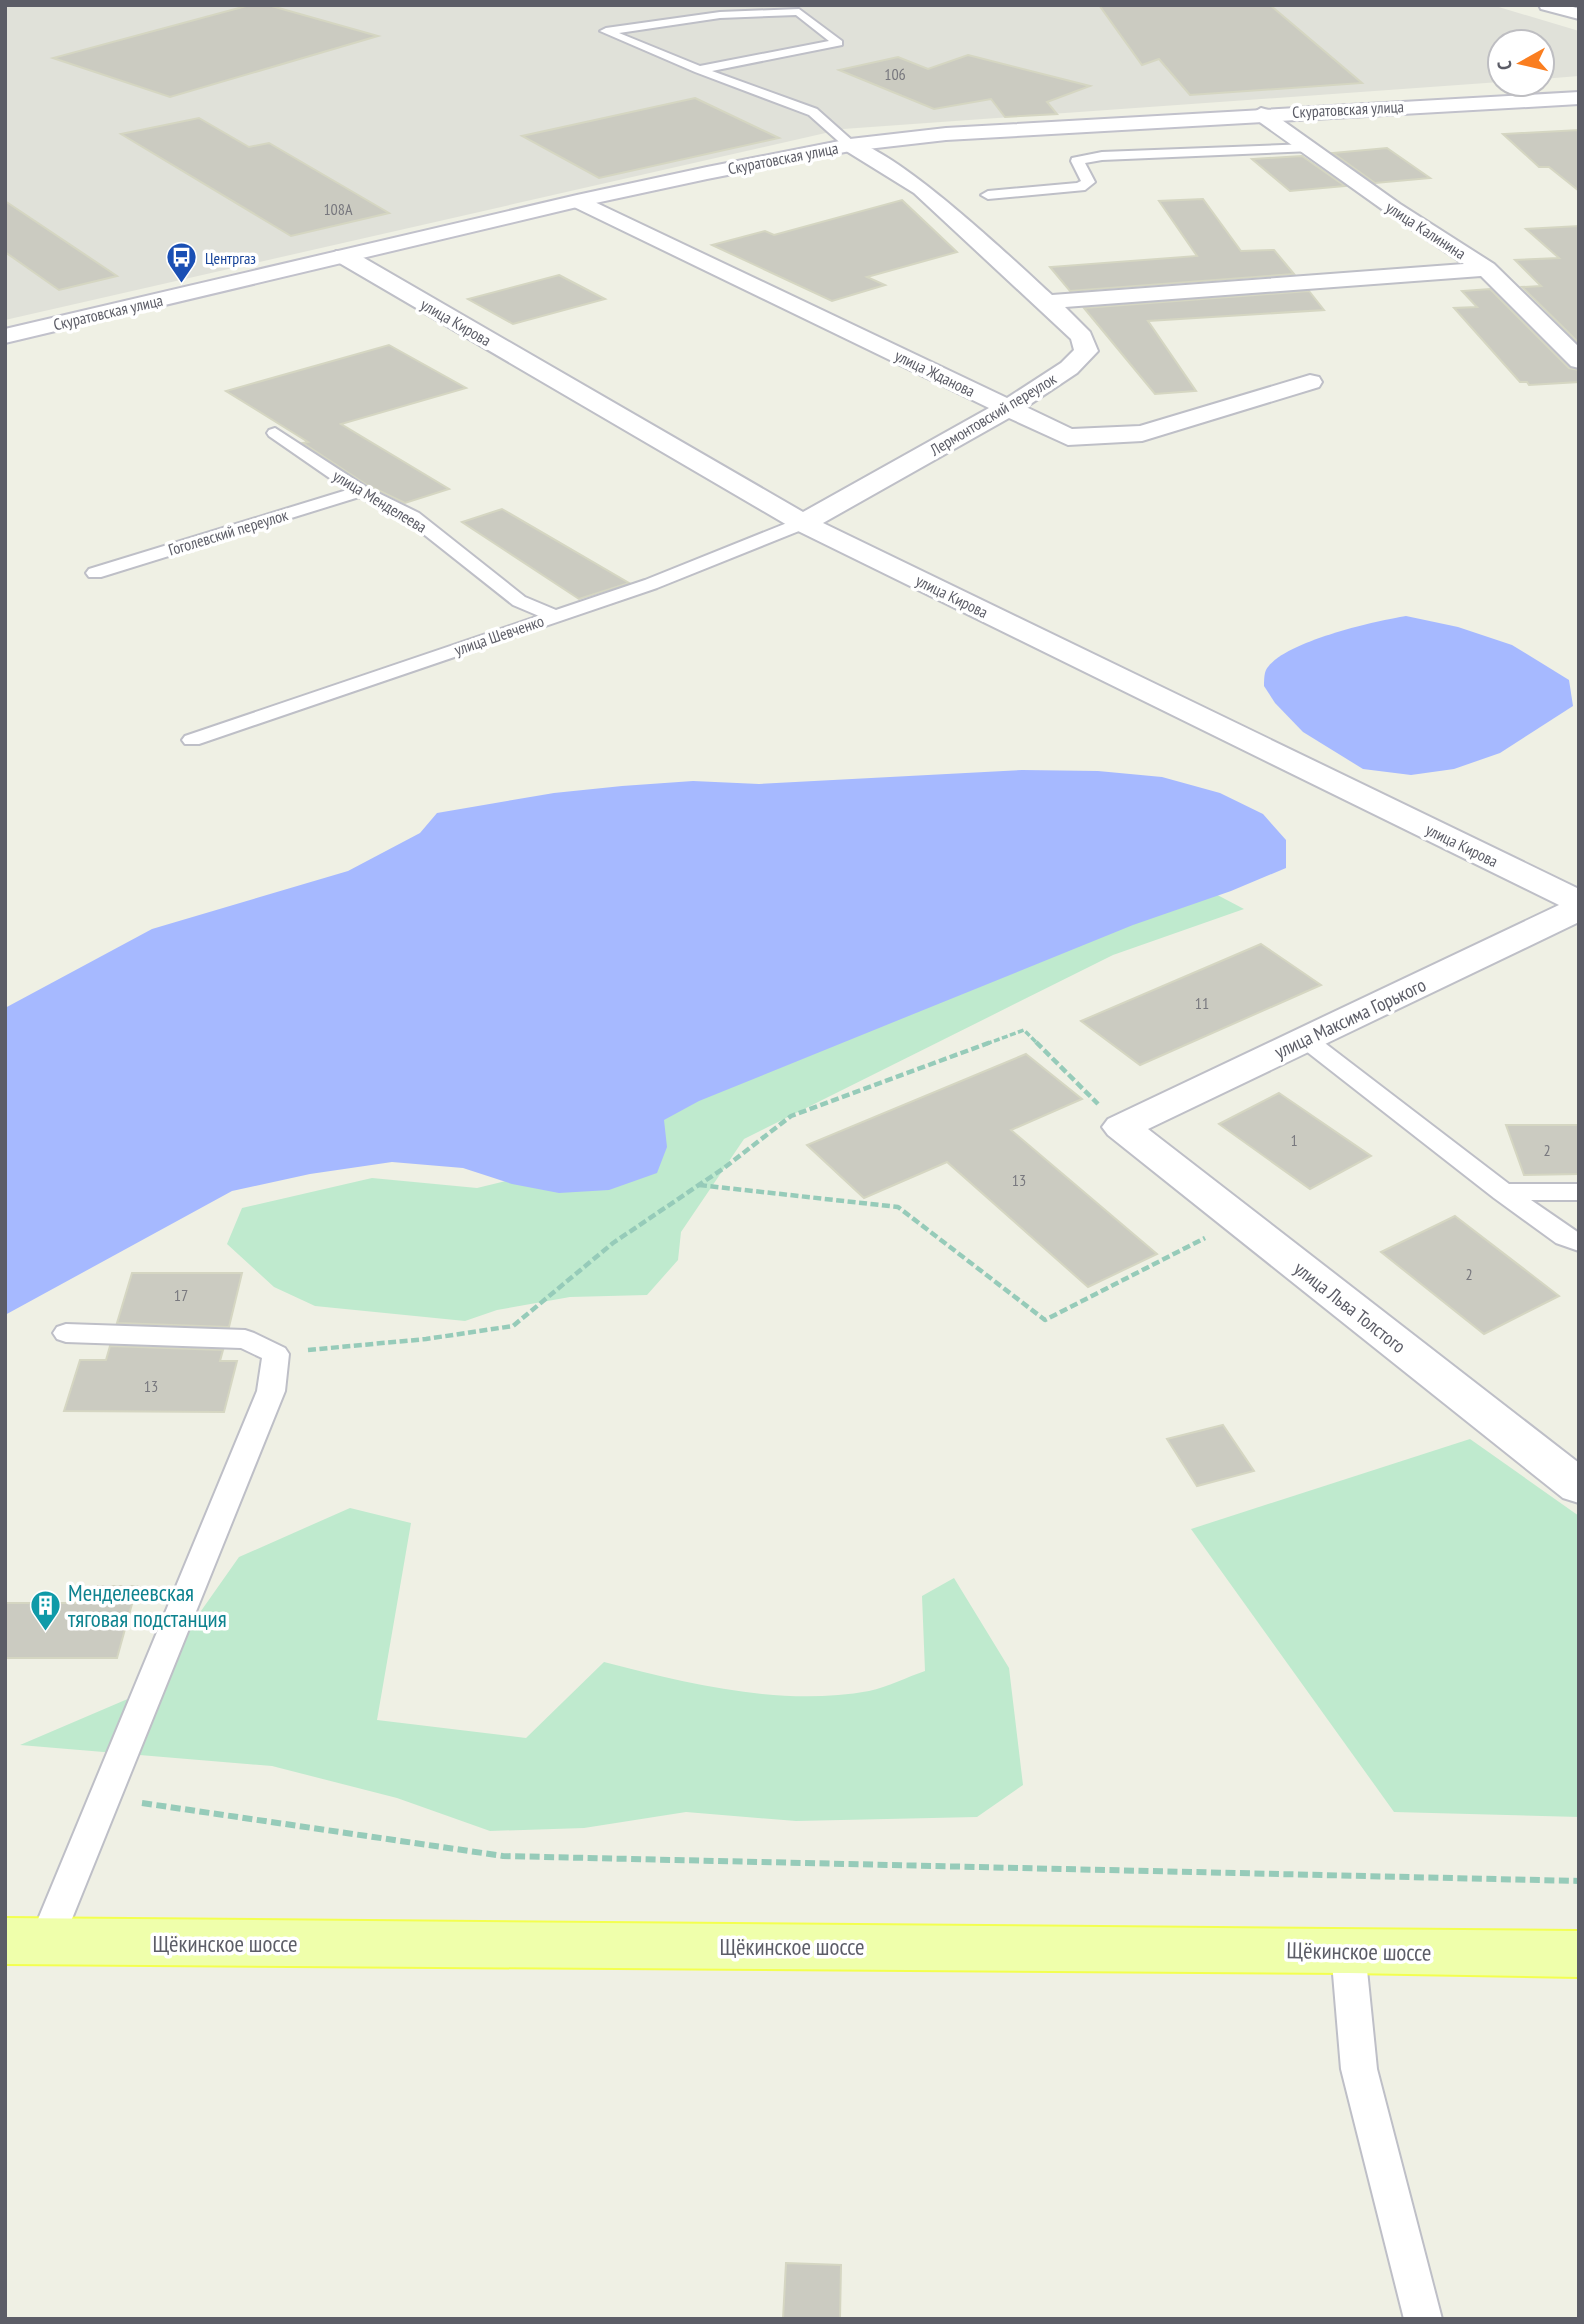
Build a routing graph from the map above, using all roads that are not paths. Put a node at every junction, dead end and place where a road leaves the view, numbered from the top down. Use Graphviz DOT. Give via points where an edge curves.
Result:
graph roads {
  1 [pos="1547,5"];
  2 [pos="1579,14"];
  3 [pos="699,70"];
  4 [pos="1579,97"];
  5 [pos="1261,114"];
  6 [pos="850,145"];
  7 [pos="1308,148"];
  8 [pos="988,195"];
  9 [pos="577,201"];
  10 [pos="344,256"];
  11 [pos="1486,269"];
  12 [pos="1046,302"];
  13 [pos="5,336"];
  14 [pos="1579,361"];
  15 [pos="1310,382"];
  16 [pos="1008,408"];
  17 [pos="275,433"];
  18 [pos="360,491"];
  19 [pos="803,523"];
  20 [pos="95,573"];
  21 [pos="554,616"];
  22 [pos="192,740"];
  23 [pos="1579,902"];
  24 [pos="1579,909"];
  25 [pos="1305,1039"];
  26 [pos="1121,1127"];
  27 [pos="1503,1192"];
  28 [pos="1579,1192"];
  29 [pos="1579,1243"];
  30 [pos="66,1333"];
  31 [pos="1579,1486"];
  32 [pos="26,1941"];
  33 [pos="1348,1950"];
  34 [pos="1579,1954"];
  35 [pos="1423,2319"];
  1 -- 2 [label="street"];
  3 -- 3 [label="lane" via="606,31 720,15 799,12 838,43"];
  3 -- 6 [label="lane" via="813,112"];
  4 -- 5 [label="street, Скуратовская улица"];
  5 -- 6 [label="street, Скуратовская улица" via="946,134"];
  5 -- 7 [label="street, улица Калинина"];
  6 -- 9 [label="street, Скуратовская улица"];
  6 -- 12 [label="street, Лермонтовский переулок" via="921,189"];
  7 -- 8 [label="lane" via="1102,156 1077,161 1088,182 1080,187"];
  7 -- 11 [label="street, улица Калинина"];
  9 -- 10 [label="street, Скуратовская улица"];
  9 -- 16 [label="street, улица Жданова"];
  10 -- 13 [label="street, Скуратовская улица"];
  10 -- 19 [label="street, улица Кирова"];
  11 -- 12 [label="street"];
  11 -- 14 [label="street, улица Калинина"];
  12 -- 16 [label="street, Лермонтовский переулок" via="1082,337 1086,351 1069,368"];
  15 -- 16 [label="street, улица Жданова" via="1142,433 1068,437"];
  16 -- 19 [label="street, Лермонтовский переулок"];
  17 -- 18 [label="lane, улица Менделеева"];
  18 -- 20 [label="lane, Гоголевский переулок"];
  18 -- 21 [label="lane, улица Менделеева" via="413,517 519,601"];
  19 -- 21 [label="lane, улица Шевченко" via="651,584"];
  19 -- 23 [label="street, улица Кирова"];
  21 -- 22 [label="lane, улица Шевченко"];
  24 -- 25 [label="street, улица Максима Горького"];
  25 -- 26 [label="street, улица Максима Горького"];
  25 -- 27 [label="lane"];
  26 -- 31 [label="street, улица Льва Толстого"];
  27 -- 28 [label="lane"];
  27 -- 29 [label="lane"];
  30 -- 32 [label="lane" via="245,1339 276,1354 271,1391 105,1798"];
  32 -- 33 [label="main road, Щёкинское шоссе"];
  33 -- 34 [label="main road, Щёкинское шоссе"];
  33 -- 35 [label="lane" via="1359,2069"];
}
